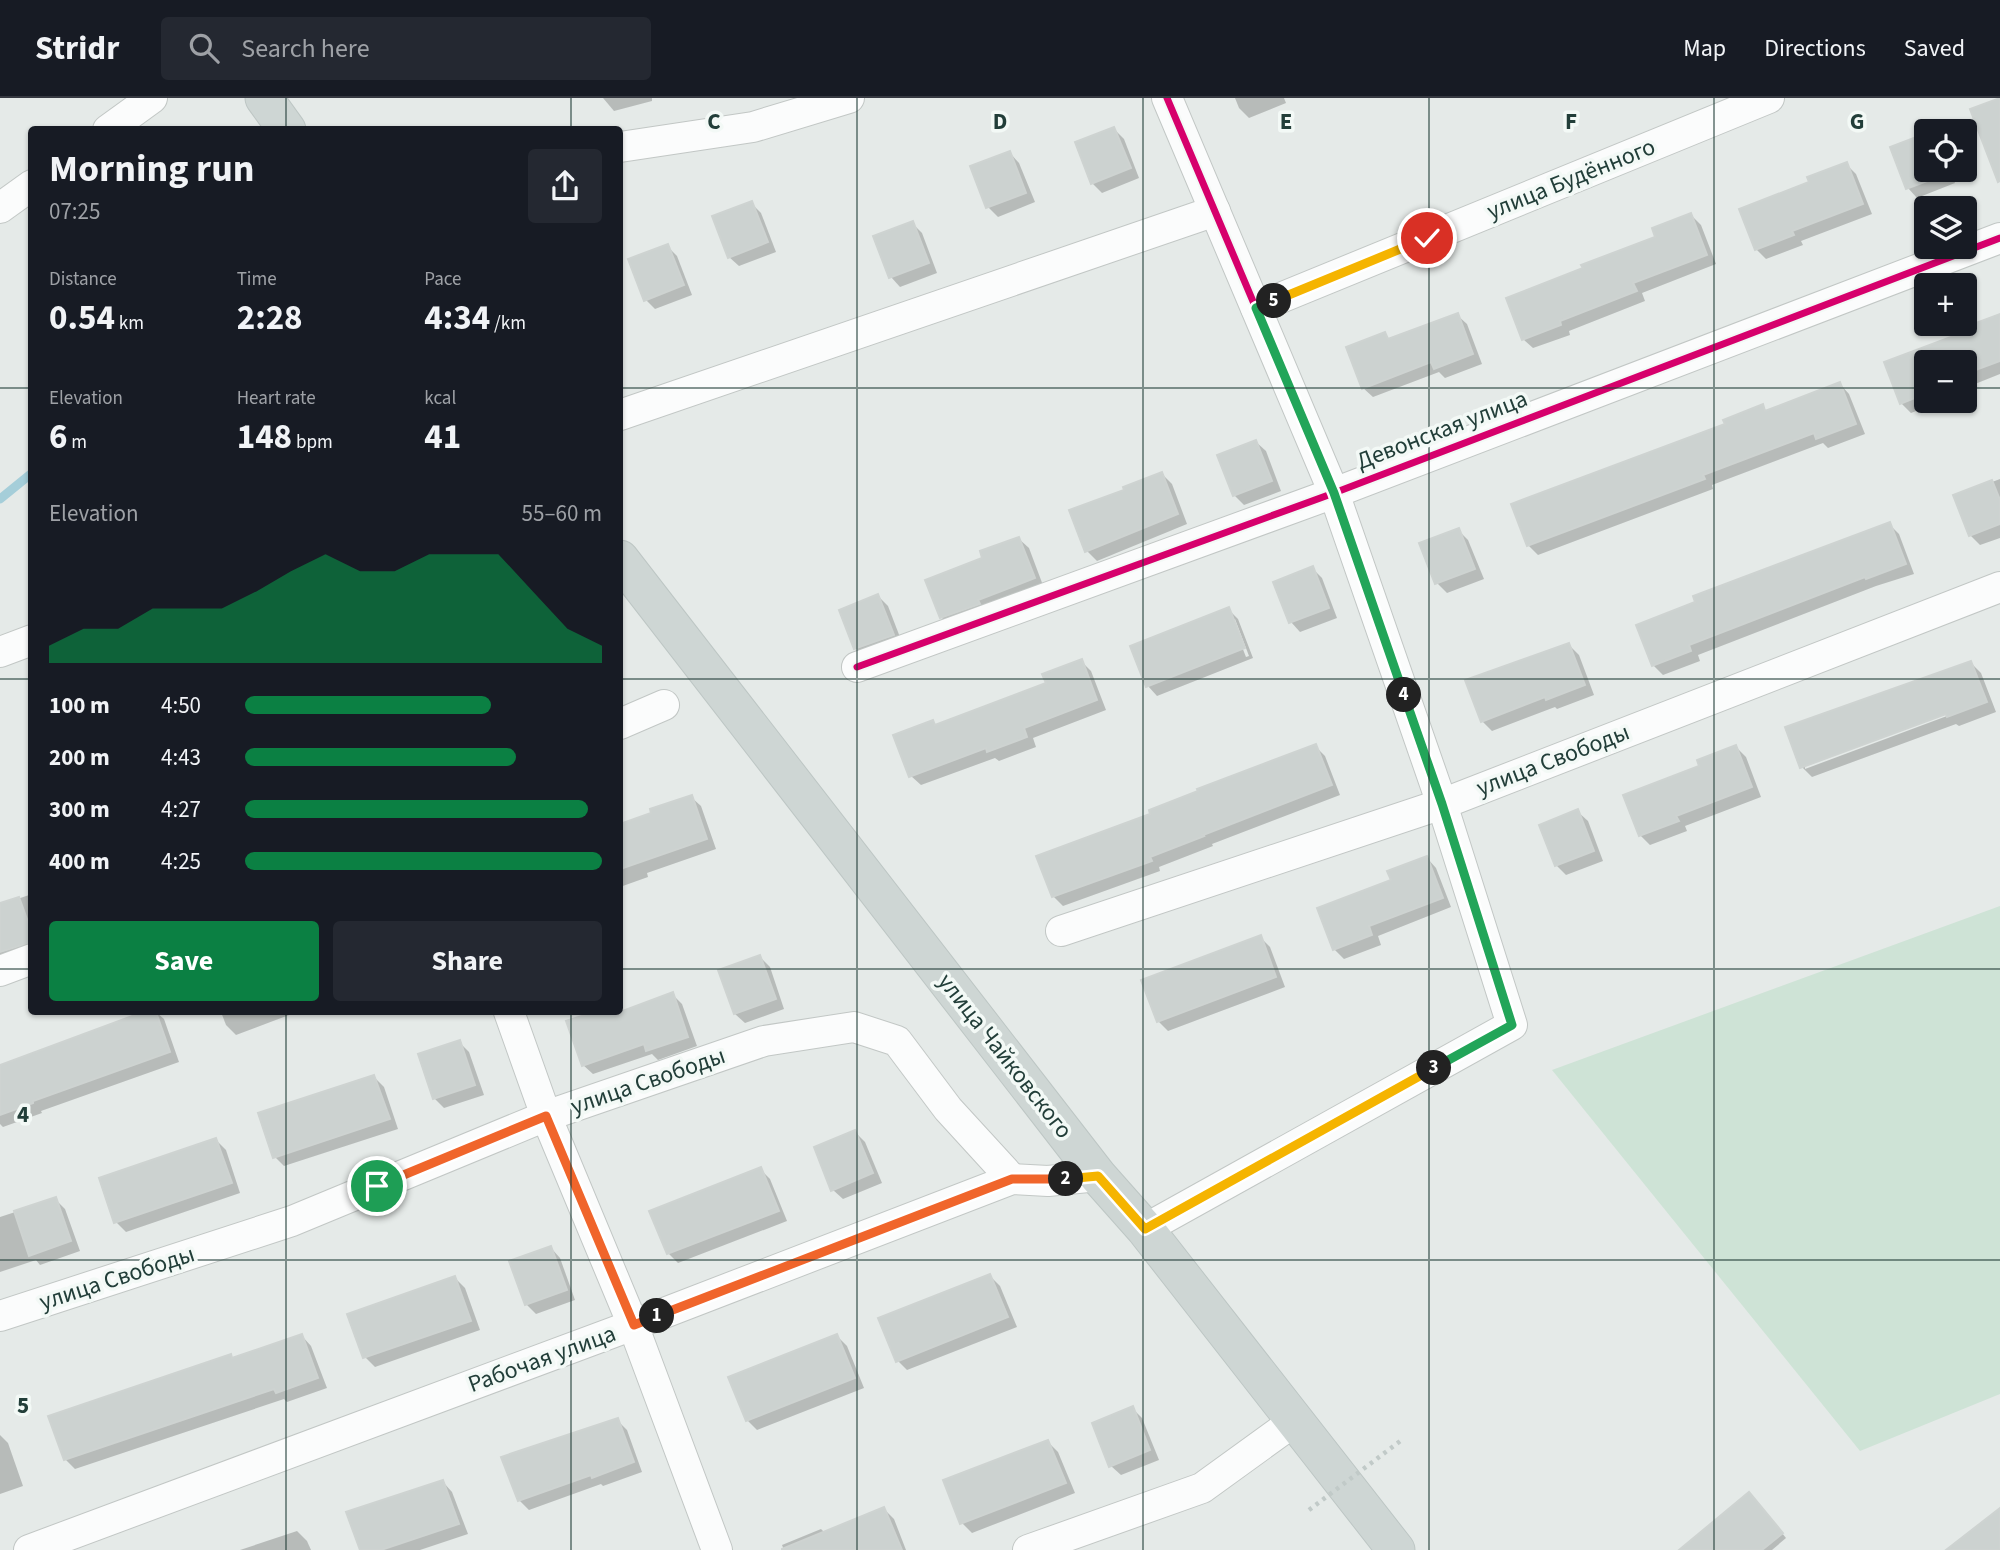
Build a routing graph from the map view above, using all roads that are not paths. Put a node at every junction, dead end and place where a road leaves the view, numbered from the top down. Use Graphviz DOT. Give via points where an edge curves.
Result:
graph roads {
  1 [pos="152,98"];
  2 [pos="264,98"];
  3 [pos="849,98"];
  4 [pos="1167,98"];
  5 [pos="1769,98"];
  6 [pos="114,126"];
  7 [pos="284,126"];
  8 [pos="623,147"];
  9 [pos="28,188"];
  10 [pos="0,208"];
  11 [pos="1214,211"];
  12 [pos="2000,238"];
  13 [pos="1256,308"];
  14 [pos="623,414"];
  15 [pos="1334,493"];
  16 [pos="623,563"];
  17 [pos="2000,587"];
  18 [pos="28,642"];
  19 [pos="0,652"];
  20 [pos="857,667"];
  21 [pos="664,705"];
  22 [pos="623,723"];
  23 [pos="1442,804"];
  24 [pos="1061,931"];
  25 [pos="28,960"];
  26 [pos="0,971"];
  27 [pos="510,1015"];
  28 [pos="546,1116"];
  29 [pos="1098,1176"];
  30 [pos="1012,1179"];
  31 [pos="1145,1229"];
  32 [pos="0,1316"];
  33 [pos="634,1325"];
  34 [pos="1296,1420"];
  35 [pos="29,1550"];
  36 [pos="717,1550"];
  37 [pos="1028,1550"];
  38 [pos="1396,1550"];
  1 -- 6 [label="street"];
  2 -- 7 [label="main road"];
  3 -- 8 [label="street" via="753,127"];
  4 -- 11 [label="street"];
  5 -- 13 [label="street, улица Будённого"];
  9 -- 10 [label="street"];
  11 -- 13 [label="street"];
  11 -- 14 [label="street"];
  12 -- 15 [label="street, Девонская улица"];
  13 -- 15 [label="street"];
  15 -- 20 [label="street, Девонская улица"];
  15 -- 23 [label="street"];
  16 -- 29 [label="main road, улица Чайковского"];
  17 -- 23 [label="street, улица Свободы"];
  18 -- 19 [label="street"];
  21 -- 22 [label="street"];
  23 -- 24 [label="street, улица Свободы"];
  23 -- 31 [label="street" via="1512,1025"];
  25 -- 26 [label="street"];
  27 -- 28 [label="street"];
  28 -- 30 [label="street, улица Свободы" via="764,1041 854,1027 897,1041 948,1110"];
  28 -- 32 [label="street, улица Свободы" via="292,1221"];
  28 -- 33 [label="street"];
  29 -- 30 [label="street, Рабочая улица"];
  29 -- 31 [label="main road, улица Чайковского"];
  30 -- 33 [label="street, Рабочая улица"];
  31 -- 34 [label="main road, улица Чайковского"];
  33 -- 35 [label="street, Рабочая улица"];
  33 -- 36 [label="street"];
  34 -- 37 [label="street" via="1202,1488"];
  34 -- 38 [label="main road, улица Чайковского"];
}
